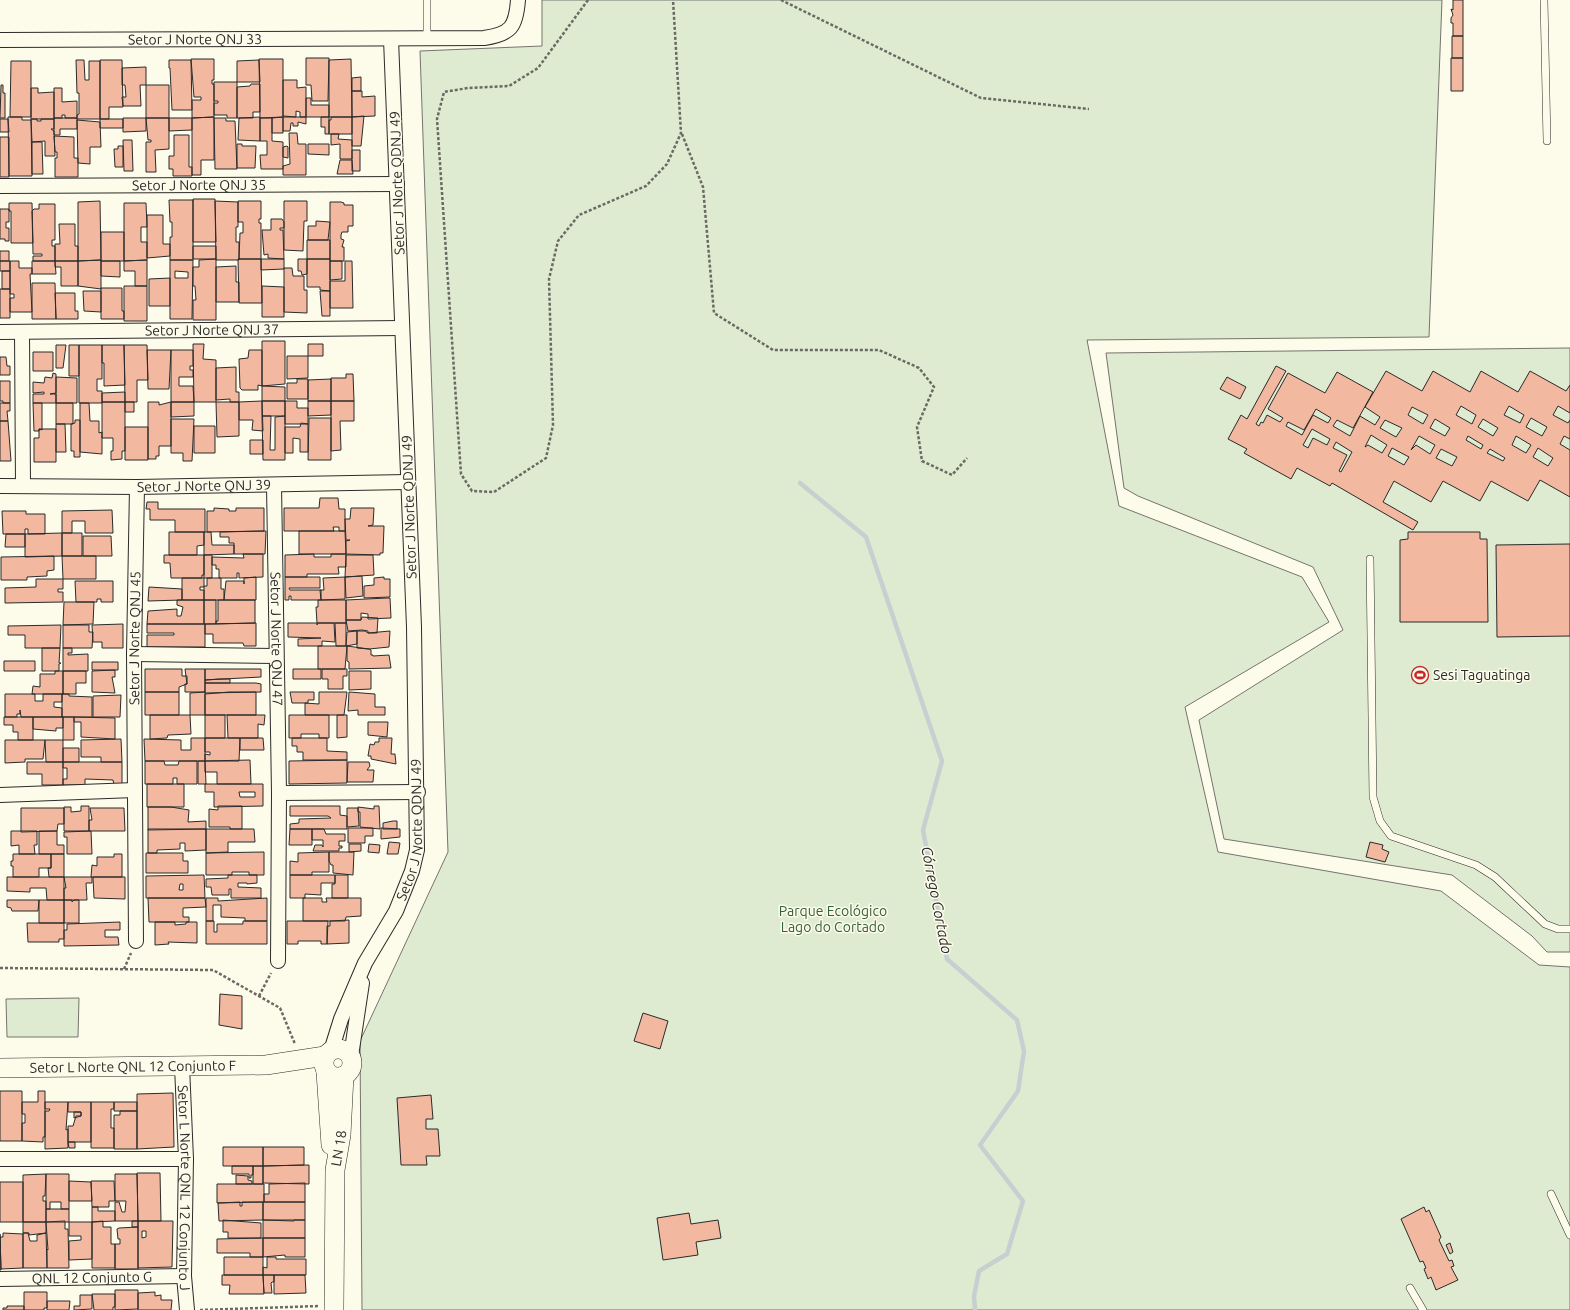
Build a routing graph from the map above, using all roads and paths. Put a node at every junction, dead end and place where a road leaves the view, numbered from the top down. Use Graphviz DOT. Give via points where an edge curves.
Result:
graph roads {
  1 [pos="427,0"];
  2 [pos="518,0"];
  3 [pos="588,0"];
  4 [pos="673,0"];
  5 [pos="781,0"];
  6 [pos="1544,0"];
  7 [pos="427,38"];
  8 [pos="391,39"];
  9 [pos="0,40"];
  10 [pos="1088,109"];
  11 [pos="682,133"];
  12 [pos="1547,142"];
  13 [pos="397,184"];
  14 [pos="0,186"];
  15 [pos="402,328"];
  16 [pos="0,332"];
  17 [pos="22,332"];
  18 [pos="967,458"];
  19 [pos="407,482"];
  20 [pos="23,485"];
  21 [pos="274,485"];
  22 [pos="0,486"];
  23 [pos="137,487"];
  24 [pos="1370,559"];
  25 [pos="134,654"];
  26 [pos="276,656"];
  27 [pos="135,790"];
  28 [pos="418,792"];
  29 [pos="279,793"];
  30 [pos="0,795"];
  31 [pos="1570,929"];
  32 [pos="136,941"];
  33 [pos="278,961"];
  34 [pos="365,963"];
  35 [pos="0,968"];
  36 [pos="259,996"];
  37 [pos="351,1056"];
  38 [pos="302,1060"];
  39 [pos="327,1062"];
  40 [pos="266,1065"];
  41 [pos="182,1066"];
  42 [pos="0,1068"];
  43 [pos="344,1076"];
  44 [pos="0,1159"];
  45 [pos="186,1159"];
  46 [pos="335,1170"];
  47 [pos="1551,1194"];
  48 [pos="1570,1235"];
  49 [pos="184,1276"];
  50 [pos="0,1279"];
  51 [pos="1410,1288"];
  52 [pos="334,1308"];
  53 [pos="187,1310"];
  54 [pos="193,1310"];
  55 [pos="1423,1310"];
  1 -- 7 [label="lane"];
  2 -- 7 [label="street, Setor J Norte QNJ 33" via="517,15 510,30 500,36"];
  3 -- 11 [label="path" via="538,68 509,86 444,92 437,118 461,474 472,491 494,492 546,458 553,425 549,279 558,241 579,215 646,186 667,164"];
  4 -- 11 [label="path"];
  5 -- 10 [label="path" via="981,98"];
  6 -- 12 [label="lane"];
  7 -- 8 [label="street, Setor J Norte QNJ 33"];
  8 -- 9 [label="street, Setor J Norte QNJ 33"];
  8 -- 13 [label="street, Setor J Norte QDNJ 49"];
  11 -- 18 [label="path" via="703,186 714,313 774,350 879,350 919,368 934,387 917,427 922,461 952,475"];
  13 -- 14 [label="street, Setor J Norte QNJ 35"];
  13 -- 15 [label="street, Setor J Norte QDNJ 49"];
  15 -- 17 [label="street, Setor J Norte QNJ 37"];
  15 -- 19 [label="street, Setor J Norte QDNJ 49"];
  16 -- 17 [label="street, Setor J Norte QNJ 37"];
  17 -- 20 [label="street"];
  19 -- 21 [label="street, Setor J Norte QNJ 39"];
  19 -- 28 [label="street, Setor J Norte QDNJ 49"];
  20 -- 22 [label="street, Setor J Norte QNJ 39"];
  20 -- 23 [label="street, Setor J Norte QNJ 39"];
  21 -- 23 [label="street, Setor J Norte QNJ 39"];
  21 -- 26 [label="street, Setor J Norte QNJ 47"];
  23 -- 25 [label="street, Setor J Norte QNJ 45"];
  24 -- 31 [label="lane" via="1373,797 1380,821 1391,836 1476,865 1495,877 1545,924 1558,929"];
  25 -- 26 [label="street"];
  25 -- 27 [label="street, Setor J Norte QNJ 45"];
  26 -- 29 [label="street, Setor J Norte QNJ 47"];
  27 -- 30 [label="street"];
  27 -- 32 [label="street, Setor J Norte QNJ 45"];
  28 -- 29 [label="street"];
  28 -- 34 [label="street, Setor J Norte QDNJ 49" via="418,850 412,871 396,911"];
  29 -- 33 [label="street, Setor J Norte QNJ 47"];
  33 -- 36 [label="path"];
  34 -- 37 [label="street"];
  34 -- 39 [label="street"];
  35 -- 36 [label="path" via="213,970"];
  36 -- 38 [label="path" via="280,1008"];
  37 -- 39 [label="street" via="342,1049"];
  37 -- 43 [label="street" via="352,1068"];
  38 -- 39 [label="street"];
  38 -- 40 [label="street"];
  39 -- 40 [label="street"];
  39 -- 43 [label="street" via="331,1076"];
  39 -- 46 [label="street, LN 18" via="327,1102"];
  40 -- 41 [label="street, Setor L Norte QNL 12 Conjunto F"];
  41 -- 42 [label="street, Setor L Norte QNL 12 Conjunto F"];
  41 -- 45 [label="street, Setor L Norte QNL 12 Conjunto J"];
  43 -- 46 [label="street, LN 18" via="341,1135"];
  44 -- 45 [label="street"];
  45 -- 49 [label="street, Setor L Norte QNL 12 Conjunto J"];
  46 -- 52 [label="street"];
  47 -- 48 [label="lane"];
  49 -- 50 [label="street, QNL 12 Conjunto G"];
  49 -- 53 [label="street, Setor L Norte QNL 12 Conjunto J"];
  51 -- 55 [label="lane"];
  52 -- 54 [label="path"];
}
